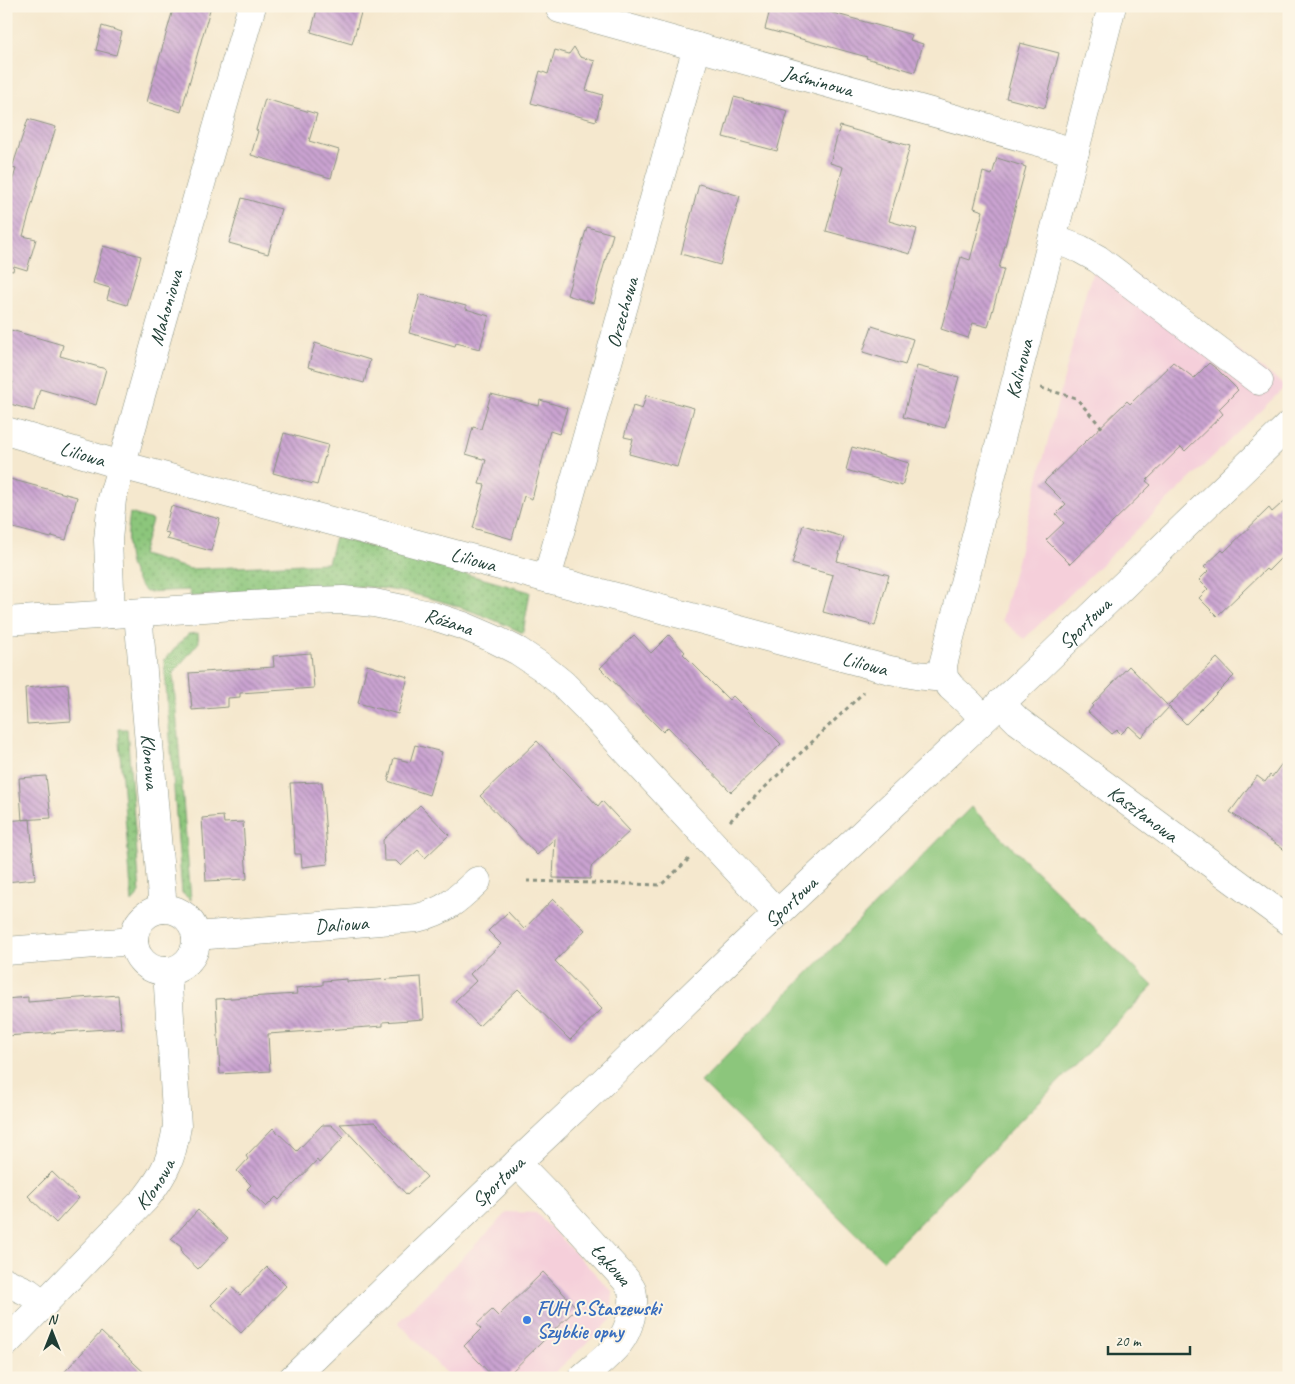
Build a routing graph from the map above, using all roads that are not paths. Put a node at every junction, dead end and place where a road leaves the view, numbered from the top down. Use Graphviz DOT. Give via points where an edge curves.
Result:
graph roads {
  1 [pos="252,6"];
  2 [pos="1112,6"];
  3 [pos="560,9"];
  4 [pos="697,47"];
  5 [pos="1075,152"];
  6 [pos="1053,239"];
  7 [pos="1260,381"];
  8 [pos="1289,425"];
  9 [pos="6,431"];
  10 [pos="121,465"];
  11 [pos="547,578"];
  12 [pos="125,613"];
  13 [pos="6,621"];
  14 [pos="944,678"];
  15 [pos="992,711"];
  16 [pos="476,881"];
  17 [pos="163,909"];
  18 [pos="777,914"];
  19 [pos="1289,921"];
  20 [pos="196,936"];
  21 [pos="134,941"];
  22 [pos="6,951"];
  23 [pos="167,971"];
  24 [pos="517,1163"];
  25 [pos="6,1282"];
  26 [pos="44,1304"];
  27 [pos="6,1343"];
  28 [pos="294,1378"];
  29 [pos="582,1378"];
  1 -- 10 [label="street, Mahoniowa"];
  2 -- 5 [label="street, Kalinowa"];
  3 -- 4 [label="street, Jaśminowa"];
  4 -- 5 [label="street, Jaśminowa"];
  4 -- 11 [label="street, Orzechowa"];
  5 -- 6 [label="street, Kalinowa"];
  6 -- 7 [label="street" via="1098,259"];
  6 -- 14 [label="street, Kalinowa" via="947,648"];
  8 -- 15 [label="street, Sportowa"];
  9 -- 10 [label="street, Liliowa"];
  10 -- 11 [label="street, Liliowa"];
  10 -- 12 [label="street, Mahoniowa" via="112,499 108,540"];
  11 -- 14 [label="street, Liliowa" via="890,670"];
  12 -- 13 [label="street, Różana"];
  12 -- 17 [label="street, Klonowa"];
  12 -- 18 [label="street, Różana" via="343,600 403,608 464,626 518,651 563,684"];
  14 -- 15 [label="street" via="970,704"];
  15 -- 18 [label="street, Sportowa"];
  15 -- 19 [label="street, Kasztanowa" via="1018,721"];
  16 -- 20 [label="street, Daliowa" via="444,909 417,918"];
  17 -- 20 [label="street" via="186,917"];
  17 -- 21 [label="street" via="143,918"];
  18 -- 24 [label="street, Sportowa"];
  20 -- 23 [label="street" via="190,958 181,967"];
  21 -- 22 [label="street"];
  21 -- 23 [label="street" via="136,953 142,961 149,967"];
  23 -- 26 [label="street, Klonowa" via="176,1126 169,1161 146,1198"];
  24 -- 28 [label="street, Sportowa"];
  24 -- 29 [label="street, Łąkowa" via="632,1290 632,1314 627,1330 619,1343"];
  25 -- 26 [label="street"];
  26 -- 27 [label="street, Klonowa"];
}
